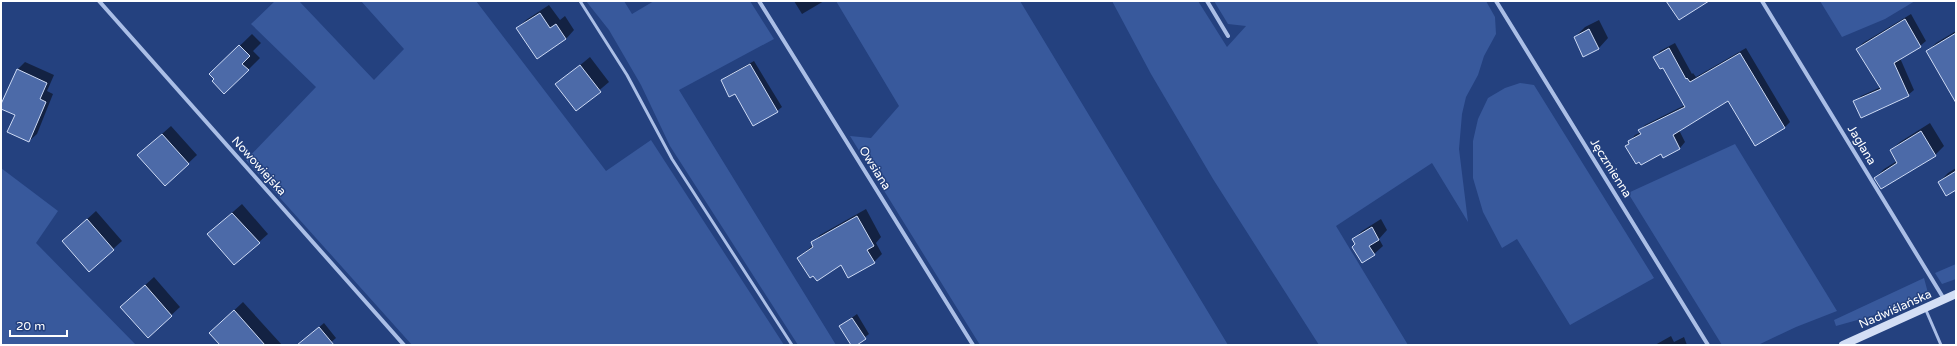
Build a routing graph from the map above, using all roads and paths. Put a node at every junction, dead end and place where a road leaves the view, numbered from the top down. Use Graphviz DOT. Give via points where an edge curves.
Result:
graph roads {
  1 [pos="99,1"];
  2 [pos="580,1"];
  3 [pos="760,1"];
  4 [pos="1207,1"];
  5 [pos="1496,1"];
  6 [pos="1762,1"];
  7 [pos="1228,36"];
  8 [pos="1956,294"];
  9 [pos="1944,300"];
  10 [pos="1925,308"];
  11 [pos="404,345"];
  12 [pos="792,345"];
  13 [pos="973,345"];
  14 [pos="1708,345"];
  15 [pos="1843,345"];
  16 [pos="1941,345"];
  1 -- 11 [label="street, Nowowiejska"];
  2 -- 12 [label="lane" via="627,75 672,159"];
  3 -- 13 [label="street, Owsiana"];
  4 -- 7 [label="street"];
  5 -- 14 [label="street, Jęczmienna"];
  6 -- 9 [label="street, Jaglana"];
  8 -- 9 [label="main road, Nadwiślańska"];
  9 -- 10 [label="main road, Nadwiślańska"];
  10 -- 15 [label="main road, Nadwiślańska"];
  10 -- 16 [label="lane"];
}
